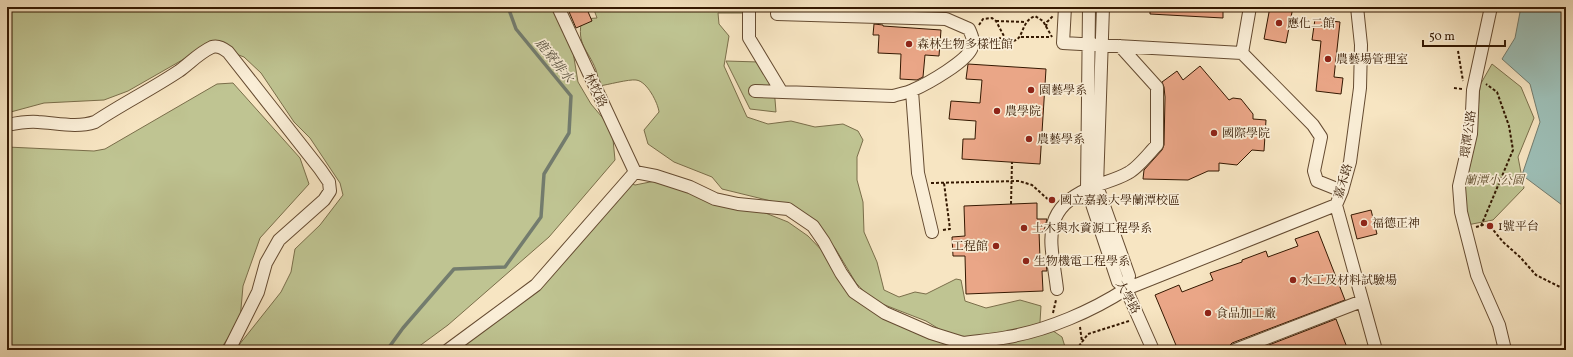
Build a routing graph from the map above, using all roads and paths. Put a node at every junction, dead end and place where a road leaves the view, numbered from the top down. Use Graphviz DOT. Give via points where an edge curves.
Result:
graph roads {
  1 [pos="558,7"];
  2 [pos="749,7"];
  3 [pos="778,7"];
  4 [pos="1065,7"];
  5 [pos="1089,7"];
  6 [pos="1103,7"];
  7 [pos="1250,7"];
  8 [pos="1357,7"];
  9 [pos="1491,7"];
  10 [pos="893,12"];
  11 [pos="996,21"];
  12 [pos="1026,22"];
  13 [pos="1020,37"];
  14 [pos="1051,37"];
  15 [pos="1005,38"];
  16 [pos="974,39"];
  17 [pos="1063,42"];
  18 [pos="1088,45"];
  19 [pos="1102,46"];
  20 [pos="1120,46"];
  21 [pos="1458,51"];
  22 [pos="1242,53"];
  23 [pos="1482,80"];
  24 [pos="1454,88"];
  25 [pos="755,91"];
  26 [pos="912,91"];
  27 [pos="781,92"];
  28 [pos="7,125"];
  29 [pos="1012,162"];
  30 [pos="635,172"];
  31 [pos="1011,180"];
  32 [pos="920,183"];
  33 [pos="944,183"];
  34 [pos="1092,188"];
  35 [pos="1342,191"];
  36 [pos="1011,204"];
  37 [pos="1336,205"];
  38 [pos="1059,210"];
  39 [pos="932,232"];
  40 [pos="1057,289"];
  41 [pos="1126,290"];
  42 [pos="1566,290"];
  43 [pos="1362,301"];
  44 [pos="1071,317"];
  45 [pos="1140,318"];
  46 [pos="1051,324"];
  47 [pos="1082,342"];
  48 [pos="962,347"];
  49 [pos="229,350"];
  50 [pos="448,350"];
  51 [pos="1076,350"];
  52 [pos="1153,350"];
  53 [pos="1235,350"];
  54 [pos="1376,350"];
  55 [pos="1505,350"];
  1 -- 30 [label="street, 林牧路"];
  2 -- 27 [label="street" via="749,38"];
  3 -- 10 [label="street" via="777,14"];
  4 -- 17 [label="street"];
  5 -- 18 [label="street, 大學路"];
  6 -- 19 [label="street"];
  7 -- 22 [label="street"];
  8 -- 35 [label="street, 嘉禾路" via="1361,45 1360,88 1350,162"];
  9 -- 55 [label="street, 環潭公路" via="1473,90 1471,134 1459,186 1460,212 1477,275 1499,325"];
  10 -- 16 [label="street" via="946,19 970,29"];
  11 -- 12 [label="path"];
  11 -- 15 [label="path"];
  11 -- 16 [label="path" via="992,18 983,19"];
  12 -- 13 [label="path"];
  12 -- 14 [label="path" via="1036,16 1040,18"];
  13 -- 14 [label="path"];
  13 -- 15 [label="path" via="1012,42"];
  14 -- 17 [label="path"];
  15 -- 16 [label="path"];
  16 -- 26 [label="street" via="968,55 941,75"];
  17 -- 18 [label="street"];
  18 -- 19 [label="street"];
  18 -- 34 [label="street, 大學路"];
  19 -- 20 [label="street"];
  19 -- 34 [label="street"];
  20 -- 22 [label="street"];
  20 -- 34 [label="street" via="1157,87 1157,145 1130,172"];
  21 -- 24 [label="path" via="1466,90"];
  22 -- 35 [label="street" via="1313,125 1321,137 1314,171 1317,181"];
  23 -- 42 [label="path" via="1497,92 1513,150 1482,225 1490,226 1536,275"];
  25 -- 27 [label="street"];
  26 -- 27 [label="street" via="892,96"];
  26 -- 32 [label="street"];
  28 -- 49 [label="street" via="37,122 84,126 154,87 213,46 222,47 228,52 320,169 329,182 330,192 279,240 266,263 258,292"];
  29 -- 31 [label="path"];
  30 -- 48 [label="street" via="690,187 715,199 788,209 813,226 854,292 885,313"];
  30 -- 50 [label="street" via="536,285"];
  31 -- 33 [label="path"];
  31 -- 36 [label="path"];
  31 -- 38 [label="path" via="1032,185"];
  32 -- 33 [label="path"];
  32 -- 39 [label="street"];
  33 -- 39 [label="path" via="950,229"];
  34 -- 38 [label="street" via="1070,200"];
  34 -- 41 [label="street, 大學路" via="1118,282"];
  35 -- 37 [label="street, 嘉禾路"];
  37 -- 41 [label="street"];
  37 -- 43 [label="street, 嘉禾路"];
  38 -- 40 [label="street" via="1052,229 1051,246"];
  40 -- 46 [label="path"];
  41 -- 44 [label="street"];
  41 -- 45 [label="street, 大學路"];
  43 -- 53 [label="street"];
  43 -- 54 [label="street, 嘉禾路"];
  44 -- 46 [label="street"];
  44 -- 47 [label="path" via="1080,326"];
  45 -- 47 [label="path" via="1088,334"];
  45 -- 52 [label="street, 大學路"];
  46 -- 48 [label="street" via="1030,332"];
  47 -- 51 [label="path"];
}
